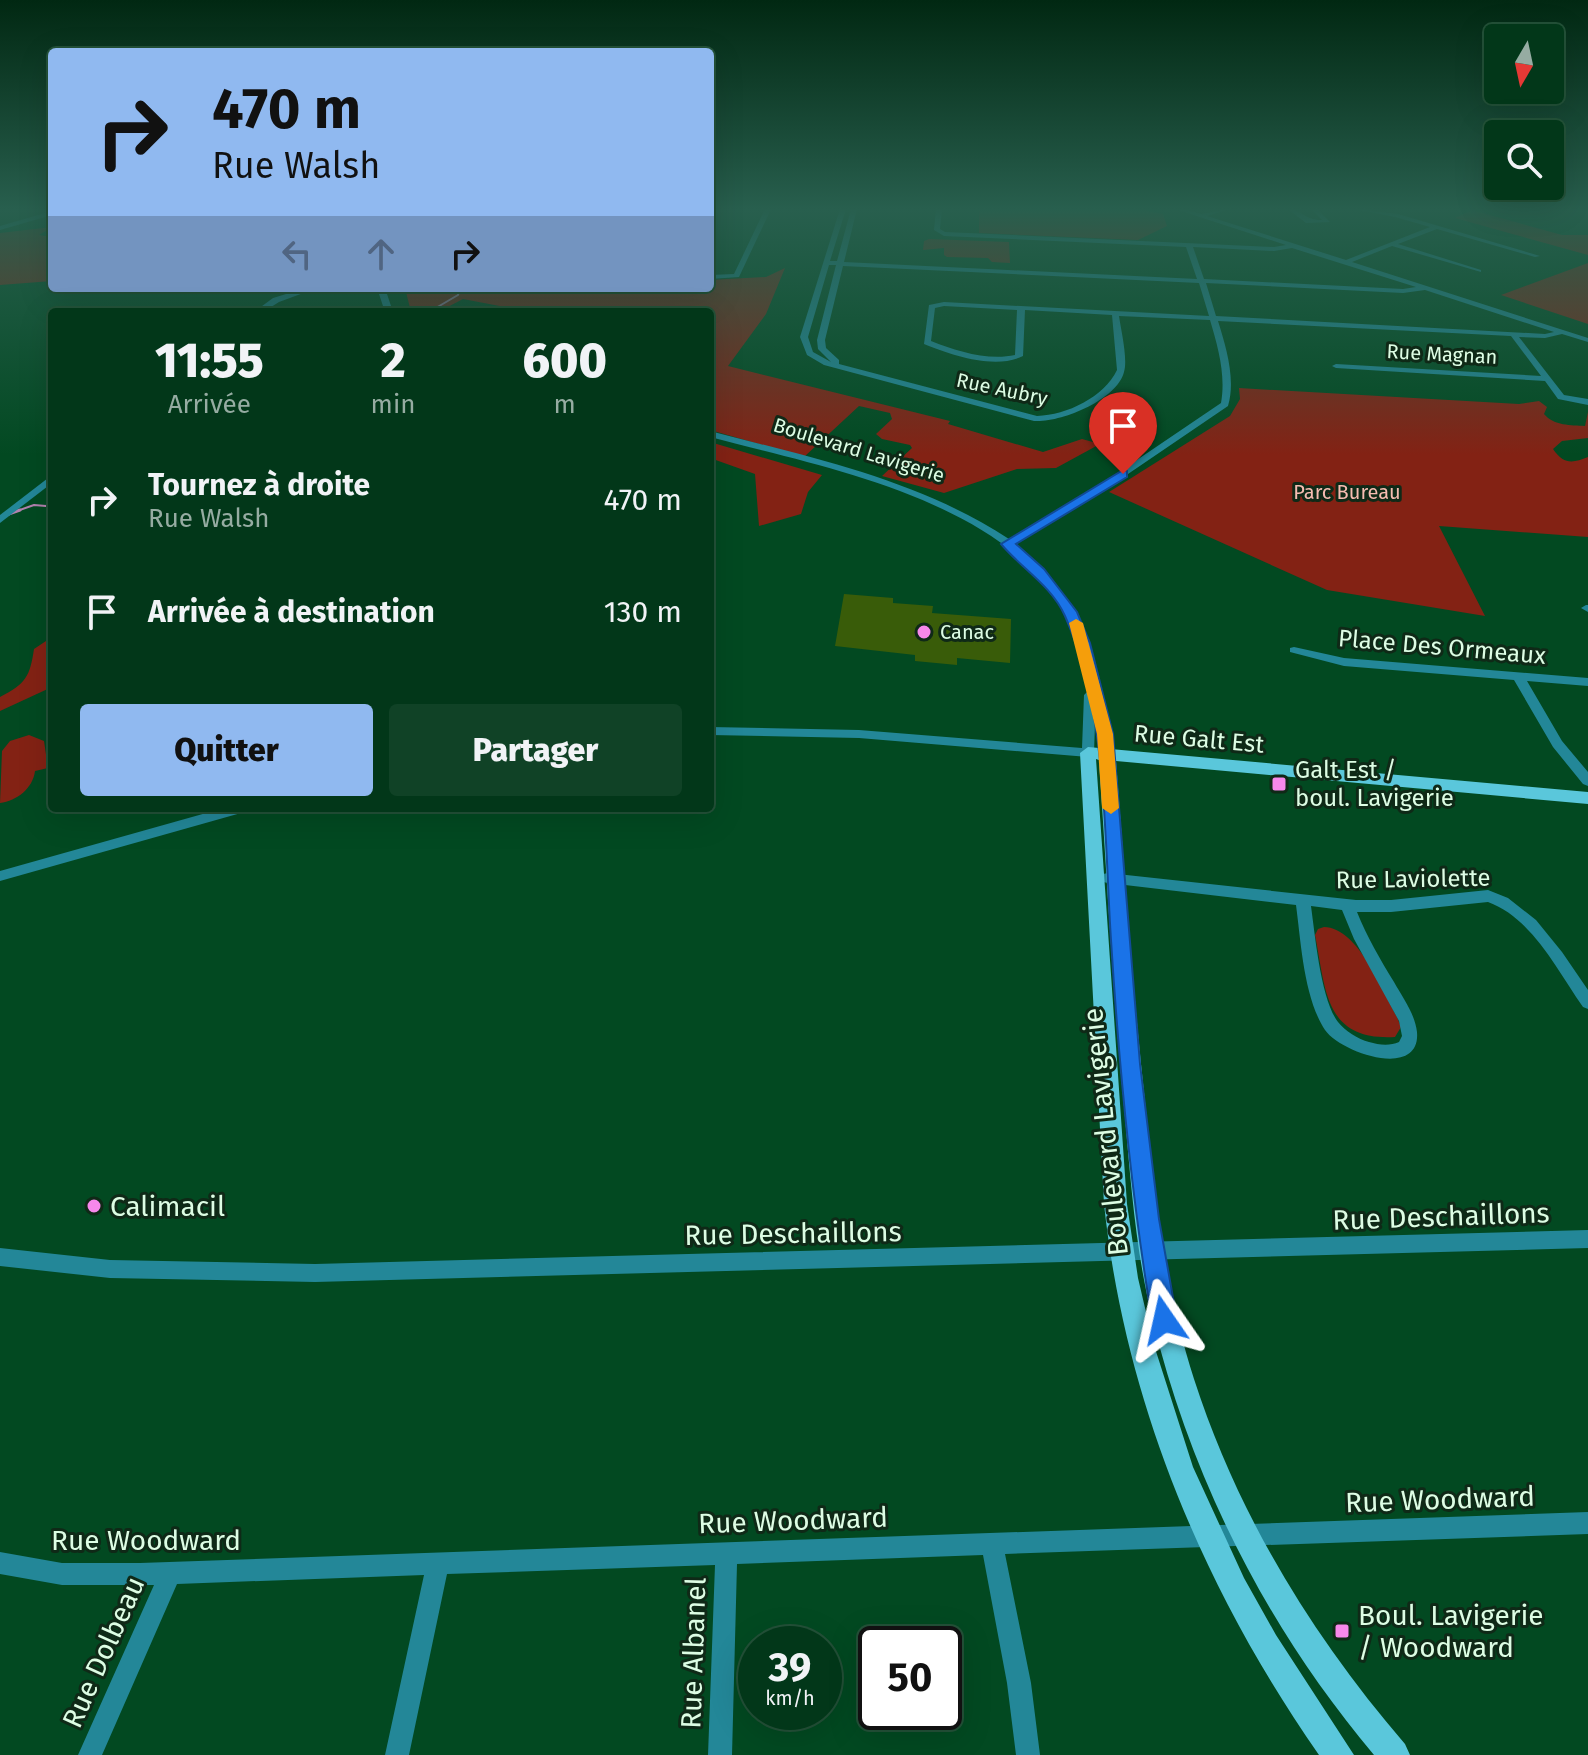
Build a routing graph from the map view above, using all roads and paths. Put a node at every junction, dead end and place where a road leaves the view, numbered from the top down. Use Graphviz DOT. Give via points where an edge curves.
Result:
graph roads {
  1 [pos="818,291"];
  2 [pos="833,291"];
  3 [pos="1204,291"];
  4 [pos="1435,291"];
  5 [pos="298,292"];
  6 [pos="264,308"];
  7 [pos="1021,308"];
  8 [pos="1115,313"];
  9 [pos="1212,317"];
  10 [pos="1562,332"];
  11 [pos="1513,334"];
  12 [pos="1588,340"];
  13 [pos="1336,366"];
  14 [pos="851,372"];
  15 [pos="1547,379"];
  16 [pos="1588,402"];
  17 [pos="714,435"];
  18 [pos="48,481"];
  19 [pos="0,520"];
  20 [pos="1008,544"];
  21 [pos="1294,650"];
  22 [pos="1518,676"];
  23 [pos="1091,682"];
  24 [pos="1588,682"];
  25 [pos="714,731"];
  26 [pos="1098,754"];
  27 [pos="1588,781"];
  28 [pos="1588,798"];
  29 [pos="227,812"];
  30 [pos="0,876"];
  31 [pos="1105,877"];
  32 [pos="1303,900"];
  33 [pos="1347,905"];
  34 [pos="1588,1002"];
  35 [pos="1588,1239"];
  36 [pos="1151,1252"];
  37 [pos="1122,1253"];
  38 [pos="0,1257"];
  39 [pos="1588,1523"];
  40 [pos="1208,1536"];
  41 [pos="1244,1536"];
  42 [pos="992,1544"];
  43 [pos="726,1553"];
  44 [pos="438,1562"];
  45 [pos="0,1563"];
  46 [pos="171,1572"];
  47 [pos="90,1755"];
  48 [pos="397,1755"];
  49 [pos="720,1755"];
  50 [pos="1028,1755"];
  51 [pos="1338,1755"];
  52 [pos="1394,1755"];
  1 -- 14 [label="street, Rue Aubry" via="805,347"];
  2 -- 14 [label="street, Rue Aubry" via="822,349"];
  3 -- 9 [label="street"];
  4 -- 10 [label="street"];
  5 -- 6 [label="street"];
  7 -- 7 [label="street" via="932,307 927,342 999,360 1015,359"];
  7 -- 8 [label="street"];
  8 -- 9 [label="street"];
  8 -- 14 [label="street, Rue Aubry" via="1119,378 1089,402 1053,419"];
  9 -- 11 [label="street"];
  9 -- 20 [label="street" via="1229,385 1221,409"];
  10 -- 11 [label="street"];
  10 -- 12 [label="street"];
  11 -- 15 [label="street"];
  13 -- 15 [label="street, Rue Magnan"];
  15 -- 16 [label="street" via="1566,399"];
  17 -- 20 [label="street, Boulevard Lavigerie" via="915,493 960,513"];
  18 -- 19 [label="street"];
  20 -- 23 [label="street, Boulevard Lavigerie" via="1039,572 1070,612"];
  21 -- 22 [label="street, Place Des Ormeaux" via="1344,662"];
  22 -- 24 [label="street, Place Des Ormeaux"];
  22 -- 27 [label="street" via="1557,744"];
  23 -- 26 [label="street, Boulevard Lavigerie"];
  23 -- 26 [label="street, Boulevard Lavigerie" via="1105,734"];
  25 -- 26 [label="street, Rue Galt Est" via="829,732"];
  26 -- 28 [label="main road, Rue Galt Est"];
  26 -- 31 [label="main road, Boulevard Lavigerie"];
  29 -- 30 [label="street"];
  31 -- 32 [label="street, Rue Laviolette"];
  31 -- 36 [label="main road, Boulevard Lavigerie"];
  31 -- 37 [label="main road, Boulevard Lavigerie" via="1112,1153"];
  32 -- 33 [label="street, Rue Laviolette"];
  32 -- 33 [label="street" via="1331,1025 1362,1048 1406,1049 1412,1033 1400,1003"];
  33 -- 34 [label="street, Rue Laviolette" via="1500,898 1524,916"];
  35 -- 36 [label="street, Rue Deschaillons"];
  36 -- 37 [label="street, Rue Deschaillons"];
  36 -- 41 [label="main road, Boulevard Lavigerie" via="1180,1377"];
  37 -- 38 [label="street, Rue Deschaillons" via="269,1273 110,1269"];
  37 -- 40 [label="main road, Boulevard Lavigerie" via="1148,1368"];
  39 -- 41 [label="street, Rue Woodward"];
  40 -- 41 [label="street, Rue Woodward"];
  40 -- 42 [label="street, Rue Woodward"];
  40 -- 51 [label="main road, Boulevard Lavigerie" via="1276,1664"];
  41 -- 52 [label="main road, Boulevard Lavigerie" via="1304,1638"];
  42 -- 43 [label="street, Rue Woodward"];
  42 -- 50 [label="street"];
  43 -- 44 [label="street, Rue Woodward"];
  43 -- 49 [label="street, Rue Albanel"];
  44 -- 46 [label="street, Rue Woodward"];
  44 -- 48 [label="street"];
  45 -- 46 [label="street, Rue Woodward" via="62,1574"];
  46 -- 47 [label="street, Rue Dolbeau"];
}
